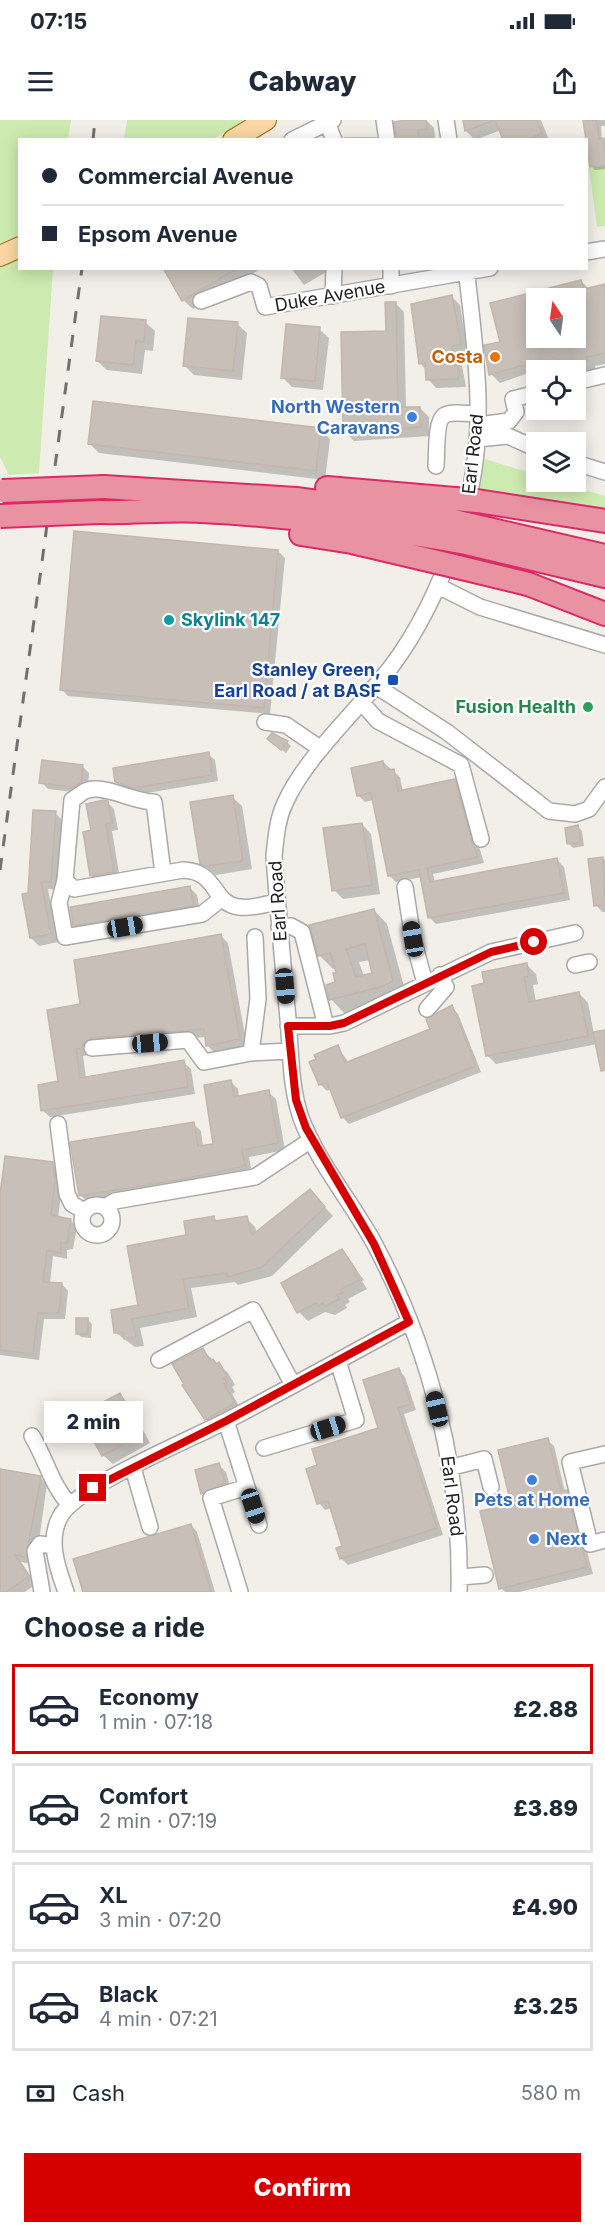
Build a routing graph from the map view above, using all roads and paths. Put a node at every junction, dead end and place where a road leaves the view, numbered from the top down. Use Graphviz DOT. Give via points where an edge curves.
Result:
graph roads {
  1 [pos="266,120"];
  2 [pos="384,120"];
  3 [pos="446,120"];
  4 [pos="330,121"];
  5 [pos="236,138"];
  6 [pos="296,138"];
  7 [pos="334,138"];
  8 [pos="387,138"];
  9 [pos="449,138"];
  10 [pos="18,248"];
  11 [pos="605,249"];
  12 [pos="588,252"];
  13 [pos="0,256"];
  14 [pos="334,270"];
  15 [pos="391,270"];
  16 [pos="466,270"];
  17 [pos="391,285"];
  18 [pos="333,296"];
  19 [pos="201,301"];
  20 [pos="605,375"];
  21 [pos="586,380"];
  22 [pos="526,396"];
  23 [pos="478,426"];
  24 [pos="526,444"];
  25 [pos="436,466"];
  26 [pos="586,466"];
  27 [pos="605,472"];
  28 [pos="1,491"];
  29 [pos="106,513"];
  30 [pos="0,516"];
  31 [pos="460,521"];
  32 [pos="605,521"];
  33 [pos="605,556"];
  34 [pos="605,576"];
  35 [pos="438,585"];
  36 [pos="605,614"];
  37 [pos="605,645"];
  38 [pos="376,686"];
  39 [pos="363,704"];
  40 [pos="265,722"];
  41 [pos="321,749"];
  42 [pos="605,787"];
  43 [pos="481,839"];
  44 [pos="163,873"];
  45 [pos="65,880"];
  46 [pos="405,887"];
  47 [pos="221,899"];
  48 [pos="277,902"];
  49 [pos="279,927"];
  50 [pos="575,933"];
  51 [pos="255,937"];
  52 [pos="440,975"];
  53 [pos="425,982"];
  54 [pos="427,1009"];
  55 [pos="288,1026"];
  56 [pos="326,1026"];
  57 [pos="92,1048"];
  58 [pos="290,1050"];
  59 [pos="251,1053"];
  60 [pos="58,1124"];
  61 [pos="311,1140"];
  62 [pos="105,1207"];
  63 [pos="84,1211"];
  64 [pos="409,1322"];
  65 [pos="159,1360"];
  66 [pos="338,1361"];
  67 [pos="293,1385"];
  68 [pos="226,1421"];
  69 [pos="32,1436"];
  70 [pos="264,1448"];
  71 [pos="605,1454"];
  72 [pos="133,1468"];
  73 [pos="449,1468"];
  74 [pos="491,1487"];
  75 [pos="247,1488"];
  76 [pos="69,1504"];
  77 [pos="259,1525"];
  78 [pos="150,1527"];
  79 [pos="605,1540"];
  80 [pos="54,1546"];
  81 [pos="485,1575"];
  82 [pos="460,1584"];
  83 [pos="42,1592"];
  84 [pos="66,1592"];
  85 [pos="240,1592"];
  1 -- 5 [label="main road"];
  2 -- 8 [label="street"];
  3 -- 9 [label="street"];
  4 -- 6 [label="street"];
  4 -- 7 [label="street"];
  10 -- 13 [label="main road"];
  11 -- 12 [label="street"];
  14 -- 18 [label="street"];
  15 -- 17 [label="street"];
  16 -- 17 [label="street, Duke Avenue"];
  16 -- 23 [label="street, Earl Road"];
  17 -- 18 [label="street, Duke Avenue"];
  18 -- 19 [label="street, Duke Avenue" via="265,307 260,286 251,282"];
  20 -- 21 [label="street"];
  22 -- 23 [label="street" via="513,399 516,412 509,421"];
  23 -- 24 [label="street"];
  23 -- 25 [label="street" via="446,414 441,417"];
  23 -- 35 [label="street, Earl Road" via="467,504"];
  26 -- 27 [label="street"];
  28 -- 31 [label="highway, bridge" via="280,485"];
  29 -- 30 [label="highway, bridge"];
  29 -- 31 [label="highway" via="200,511 391,530"];
  29 -- 36 [label="highway" via="199,520 317,537 528,584"];
  31 -- 32 [label="highway"];
  31 -- 33 [label="highway"];
  31 -- 34 [label="highway"];
  35 -- 37 [label="street" via="480,607"];
  35 -- 38 [label="street, Earl Road" via="413,635"];
  38 -- 39 [label="street, Earl Road"];
  38 -- 42 [label="street" via="447,732 549,811 575,814 590,809"];
  39 -- 41 [label="street, Earl Road"];
  39 -- 43 [label="street" via="378,721 461,765"];
  40 -- 41 [label="street" via="286,725"];
  41 -- 48 [label="street, Earl Road" via="285,802 277,827"];
  44 -- 45 [label="street" via="74,889"];
  44 -- 45 [label="street" via="154,802 88,790 72,800"];
  44 -- 47 [label="street" via="197,870"];
  45 -- 47 [label="street" via="59,903 65,937 202,914"];
  46 -- 53 [label="street"];
  47 -- 48 [label="street" via="238,908"];
  48 -- 49 [label="street, Earl Road"];
  49 -- 55 [label="street, Earl Road"];
  49 -- 56 [label="street" via="291,926 302,932"];
  50 -- 52 [label="street" via="499,950"];
  51 -- 59 [label="street" via="258,999"];
  52 -- 53 [label="street"];
  52 -- 54 [label="street" via="446,987"];
  53 -- 56 [label="street" via="344,1023"];
  55 -- 56 [label="street"];
  55 -- 58 [label="street, Earl Road"];
  57 -- 59 [label="street" via="188,1040 204,1062"];
  58 -- 59 [label="street"];
  58 -- 61 [label="street, Earl Road" via="296,1100"];
  60 -- 63 [label="street" via="67,1194 72,1204"];
  61 -- 62 [label="street" via="255,1177 116,1201"];
  61 -- 64 [label="street, Earl Road" via="374,1244"];
  62 -- 63 [label="street" via="96,1204"];
  62 -- 63 [label="street" via="112,1221 108,1230 99,1235 82,1226"];
  64 -- 66 [label="street"];
  64 -- 73 [label="street, Earl Road" via="432,1387"];
  65 -- 67 [label="street" via="253,1310"];
  66 -- 67 [label="street"];
  66 -- 70 [label="street" via="356,1420"];
  67 -- 68 [label="street"];
  68 -- 72 [label="street"];
  68 -- 75 [label="street"];
  69 -- 76 [label="street" via="52,1480"];
  71 -- 79 [label="street" via="570,1462 590,1544"];
  72 -- 76 [label="street"];
  72 -- 78 [label="street"];
  73 -- 74 [label="street" via="484,1459"];
  73 -- 82 [label="street, Earl Road"];
  75 -- 77 [label="street"];
  75 -- 85 [label="street" via="211,1498"];
  76 -- 80 [label="street" via="59,1518"];
  80 -- 83 [label="street" via="40,1544 34,1551"];
  80 -- 84 [label="street"];
  81 -- 82 [label="street"];
}
